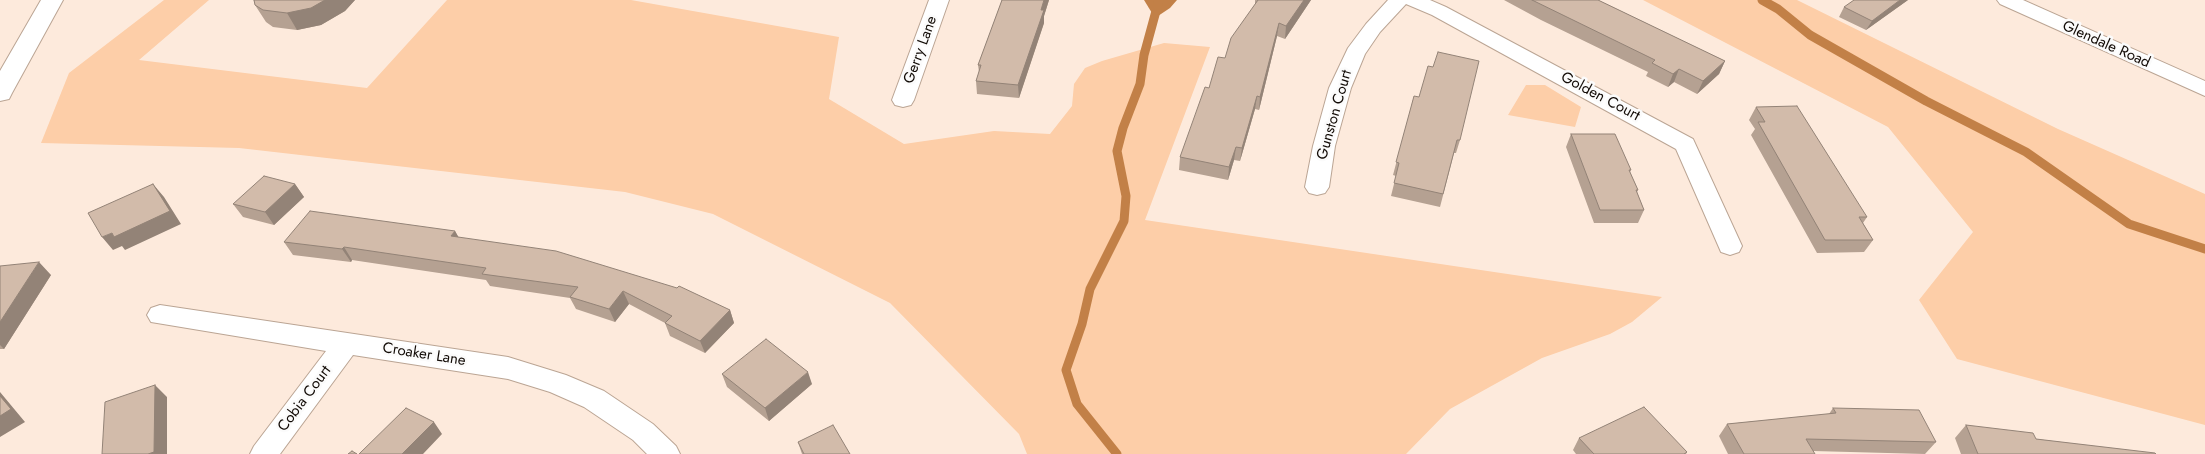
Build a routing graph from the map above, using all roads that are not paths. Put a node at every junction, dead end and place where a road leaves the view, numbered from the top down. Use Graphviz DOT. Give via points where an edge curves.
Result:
graph roads {
  1 [pos="52,0"];
  2 [pos="938,0"];
  3 [pos="1399,0"];
  4 [pos="1413,0"];
  5 [pos="2007,0"];
  6 [pos="2205,89"];
  7 [pos="0,93"];
  8 [pos="903,100"];
  9 [pos="1317,187"];
  10 [pos="1730,246"];
  11 [pos="160,315"];
  12 [pos="346,344"];
  13 [pos="264,454"];
  14 [pos="666,454"];
  1 -- 7 [label="main road"];
  2 -- 8 [label="street, Gerry Lane"];
  3 -- 9 [label="street, Gunston Court" via="1355,53 1340,88"];
  4 -- 10 [label="street, Golden Court" via="1685,144"];
  5 -- 6 [label="street, Glendale Road"];
  11 -- 12 [label="street, Croaker Lane"];
  12 -- 13 [label="street, Cobia Court"];
  12 -- 14 [label="street, Croaker Lane" via="508,368 557,383 594,399 643,432"];
}
